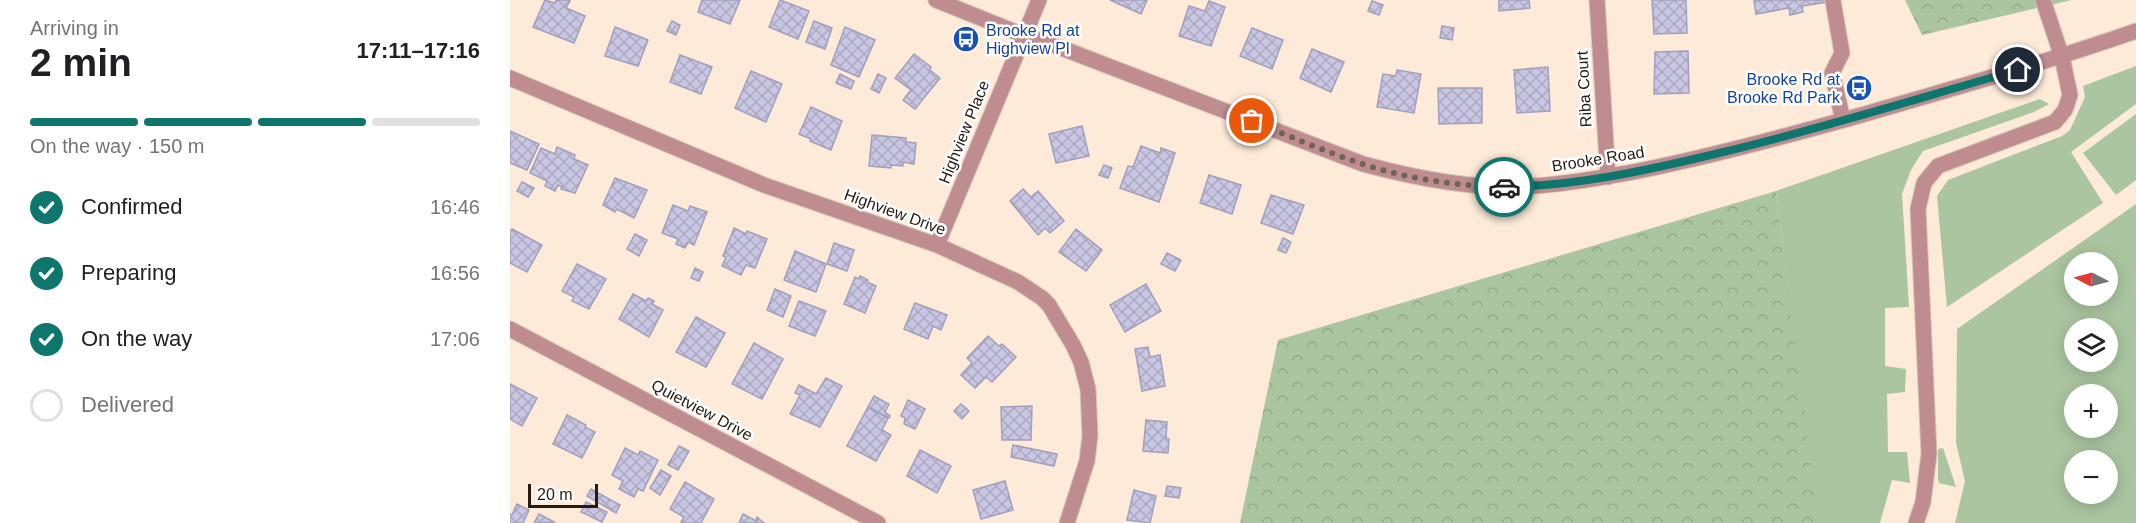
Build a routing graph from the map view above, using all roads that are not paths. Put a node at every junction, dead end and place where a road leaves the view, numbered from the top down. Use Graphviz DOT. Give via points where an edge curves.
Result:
graph roads {
  1 [pos="936,0"];
  2 [pos="1039,0"];
  3 [pos="1597,0"];
  4 [pos="2043,0"];
  5 [pos="1833,1"];
  6 [pos="2136,31"];
  7 [pos="1023,35"];
  8 [pos="2062,57"];
  9 [pos="510,78"];
  10 [pos="1844,120"];
  11 [pos="1608,177"];
  12 [pos="937,245"];
  13 [pos="510,329"];
  14 [pos="878,523"];
  15 [pos="1067,523"];
  16 [pos="1916,523"];
  1 -- 7 [label="street, Brooke Road"];
  2 -- 7 [label="street, Highview Place"];
  3 -- 11 [label="street, Riba Court"];
  4 -- 8 [label="street"];
  5 -- 10 [label="street" via="1842,53 1832,73"];
  6 -- 8 [label="street, Brooke Road"];
  7 -- 11 [label="street, Brooke Road" via="1364,164 1407,176 1502,187"];
  7 -- 12 [label="street, Highview Place"];
  8 -- 10 [label="street, Brooke Road"];
  8 -- 16 [label="street" via="2070,94 2065,110 2055,122 1938,165 1924,183 1918,209 1929,454"];
  9 -- 12 [label="street, Highview Drive" via="764,185"];
  10 -- 11 [label="street, Brooke Road"];
  12 -- 15 [label="street, Highview Drive" via="1032,291 1049,305 1073,345 1088,389 1090,436 1087,461"];
  13 -- 14 [label="street, Quietview Drive"];
}
